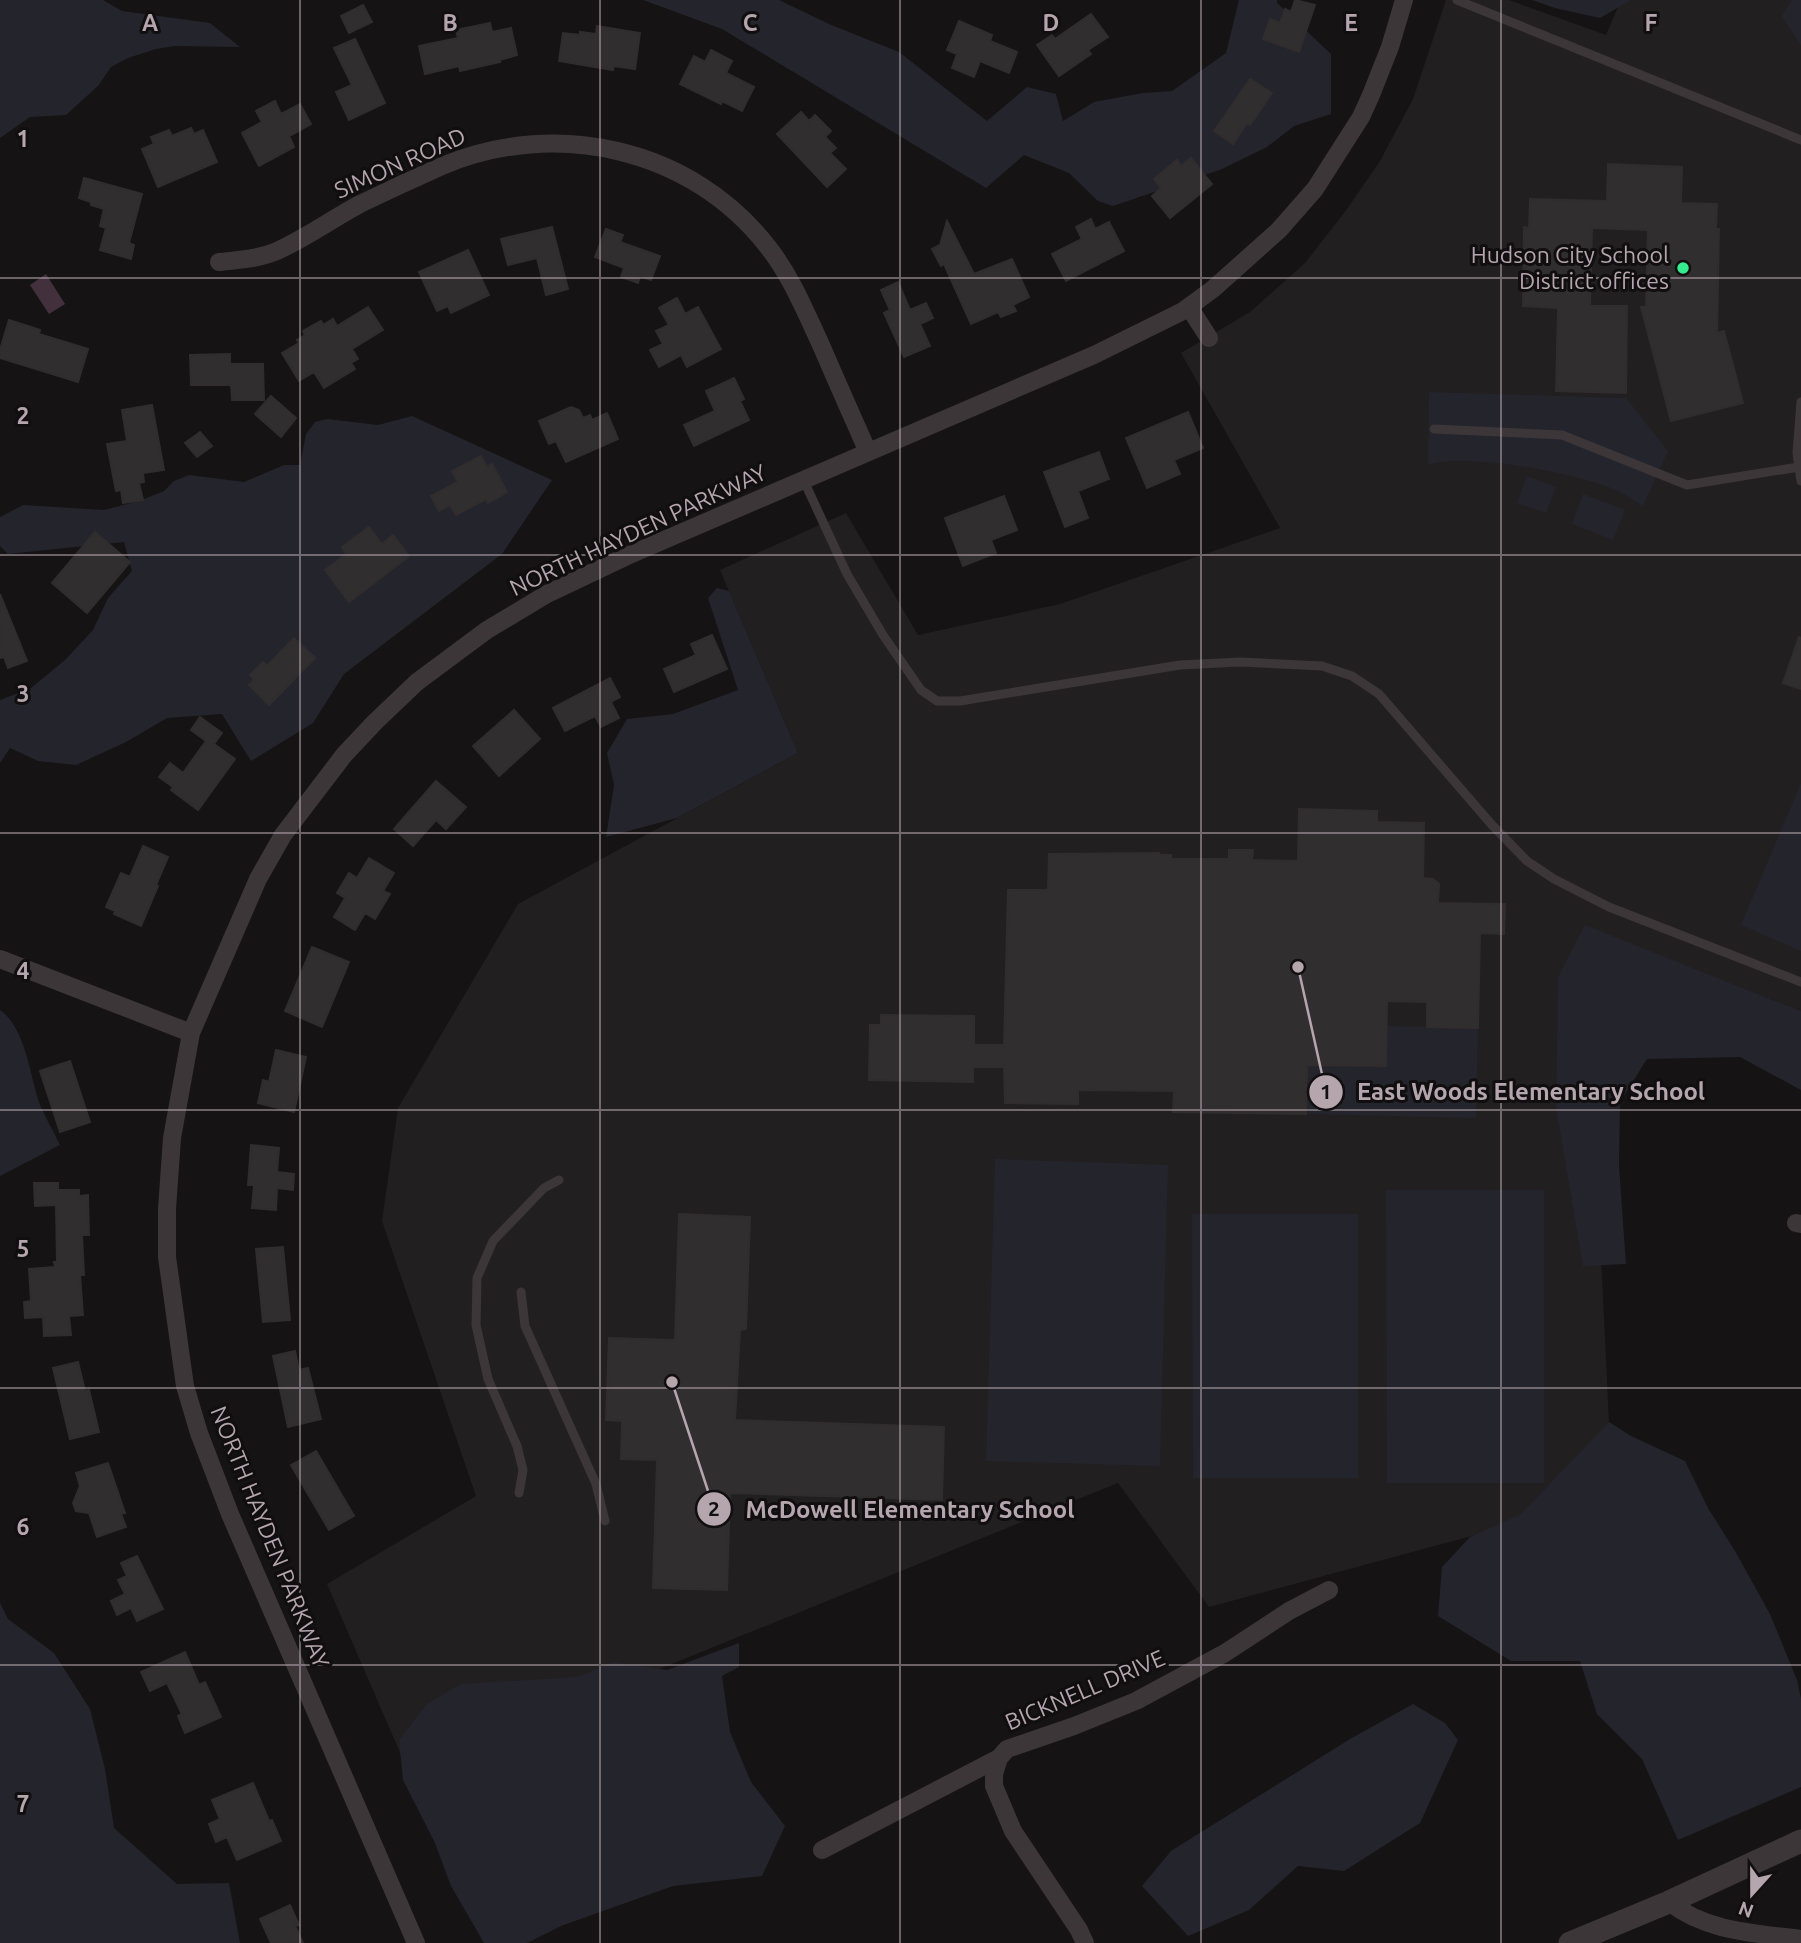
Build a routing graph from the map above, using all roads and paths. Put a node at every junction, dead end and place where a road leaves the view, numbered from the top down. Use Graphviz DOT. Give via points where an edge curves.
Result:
graph roads {
  1 [pos="1404,0"];
  2 [pos="1457,0"];
  3 [pos="1801,140"];
  4 [pos="219,262"];
  5 [pos="1189,307"];
  6 [pos="1209,338"];
  7 [pos="1801,402"];
  8 [pos="1434,429"];
  9 [pos="868,452"];
  10 [pos="1799,467"];
  11 [pos="804,481"];
  12 [pos="1801,481"];
  13 [pos="0,959"];
  14 [pos="1801,982"];
  15 [pos="191,1033"];
  16 [pos="559,1180"];
  17 [pos="521,1292"];
  18 [pos="519,1493"];
  19 [pos="605,1521"];
  20 [pos="1329,1590"];
  21 [pos="999,1758"];
  22 [pos="1801,1841"];
  23 [pos="822,1850"];
  24 [pos="1669,1902"];
  25 [pos="1801,1939"];
  26 [pos="416,1943"];
  27 [pos="1085,1943"];
  28 [pos="1570,1943"];
  1 -- 5 [label="street, NORTH HAYDEN PARKWAY" via="1366,106 1314,189 1279,230"];
  2 -- 3 [label="lane"];
  4 -- 9 [label="street, SIMON ROAD" via="277,251 361,204 480,153 537,143 607,148 643,157 696,181 730,206 768,246 796,290"];
  5 -- 6 [label="street"];
  5 -- 9 [label="street, NORTH HAYDEN PARKWAY" via="1094,355"];
  7 -- 10 [label="lane"];
  8 -- 10 [label="lane" via="1562,435 1687,485"];
  9 -- 11 [label="street, NORTH HAYDEN PARKWAY"];
  10 -- 12 [label="lane"];
  11 -- 14 [label="lane" via="847,574 883,635 921,690 937,701 1180,665 1322,666 1352,676 1379,694 1501,834 1527,861 1554,879 1609,906"];
  11 -- 15 [label="street, NORTH HAYDEN PARKWAY" via="547,594 483,632 417,682 344,755 283,835 258,879"];
  13 -- 15 [label="street"];
  15 -- 26 [label="street, NORTH HAYDEN PARKWAY" via="172,1138 167,1209 167,1257 185,1385 232,1520"];
  16 -- 18 [label="lane" via="544,1188 493,1241 477,1279 476,1325 488,1378 517,1446 523,1470"];
  17 -- 19 [label="lane" via="525,1326 596,1484"];
  20 -- 21 [label="street, BICKNELL DRIVE" via="1136,1701 1007,1749"];
  21 -- 23 [label="street, BICKNELL DRIVE"];
  21 -- 27 [label="street" via="994,1786 1013,1831"];
  22 -- 24 [label="street"];
  24 -- 25 [label="street" via="1695,1920 1720,1928"];
  24 -- 28 [label="street"];
}
